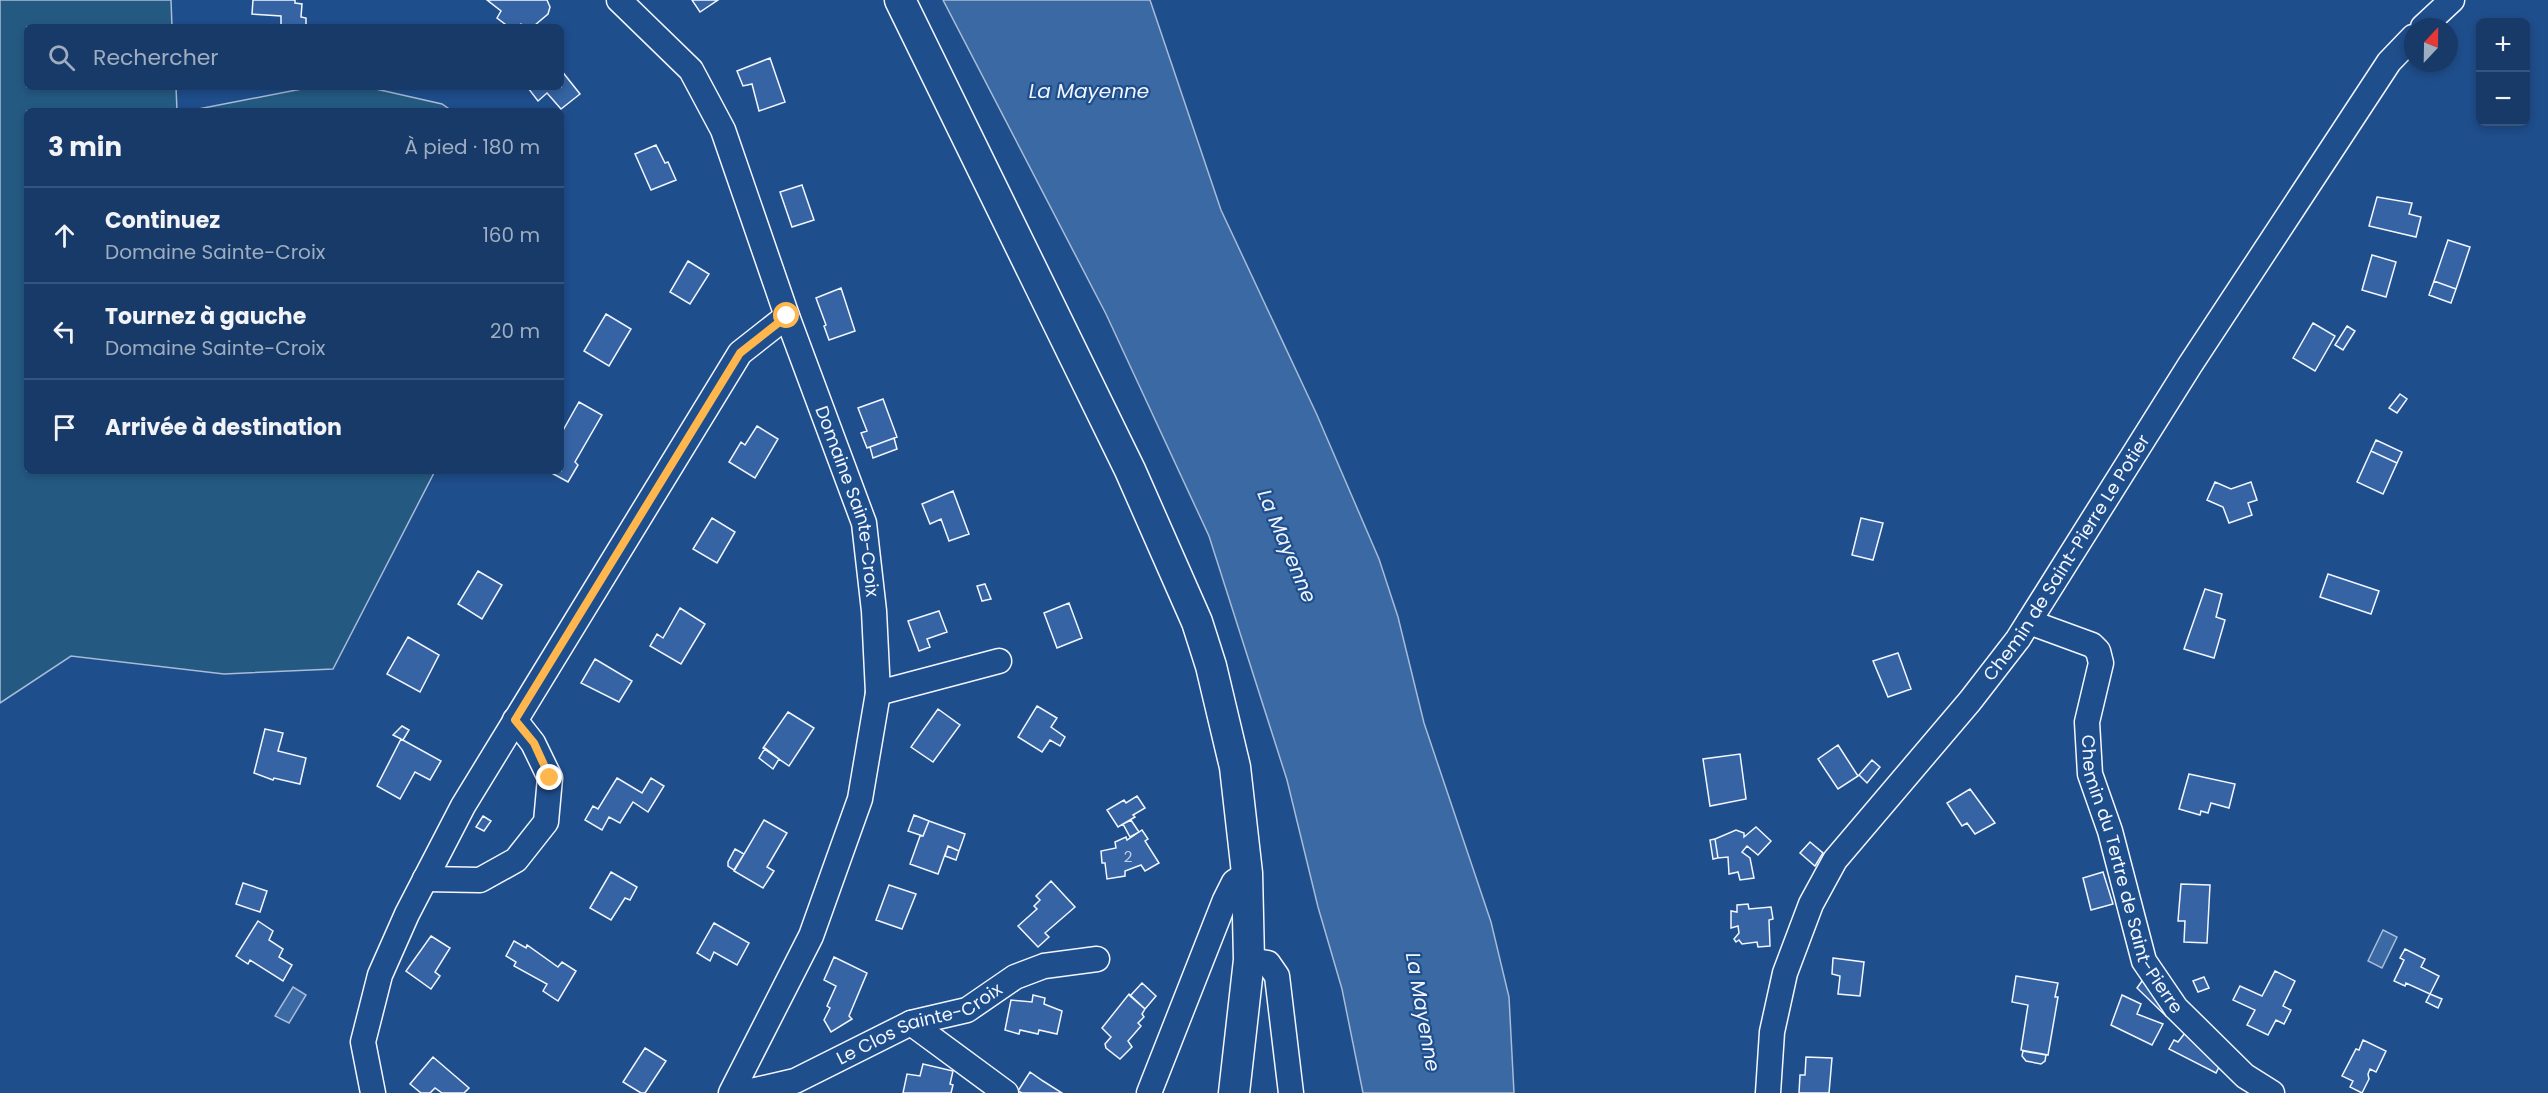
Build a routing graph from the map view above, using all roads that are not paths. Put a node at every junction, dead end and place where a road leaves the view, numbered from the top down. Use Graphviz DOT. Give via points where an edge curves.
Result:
graph roads {
  1 [pos="619,0"];
  2 [pos="900,0"];
  3 [pos="2452,0"];
  4 [pos="2433,18"];
  5 [pos="2404,46"];
  6 [pos="787,316"];
  7 [pos="2029,622"];
  8 [pos="999,661"];
  9 [pos="878,693"];
  10 [pos="515,720"];
  11 [pos="1247,873"];
  12 [pos="425,879"];
  13 [pos="1097,959"];
  14 [pos="1249,960"];
  15 [pos="911,1023"];
  16 [pos="373,1093"];
  17 [pos="731,1093"];
  18 [pos="742,1093"];
  19 [pos="1006,1093"];
  20 [pos="1149,1093"];
  21 [pos="1234,1093"];
  22 [pos="1291,1093"];
  23 [pos="1768,1093"];
  24 [pos="2272,1093"];
  1 -- 6 [label="street, Domaine Sainte-Croix" via="691,70 723,130"];
  2 -- 11 [label="main road" via="1130,470 1197,622 1227,724"];
  3 -- 4 [label="street"];
  5 -- 7 [label="street, Chemin de Saint-Pierre Le Potier" via="2388,62 2190,365"];
  6 -- 9 [label="street, Domaine Sainte-Croix" via="864,523"];
  6 -- 10 [label="street" via="740,353"];
  7 -- 23 [label="street, Chemin de Saint-Pierre Le Potier" via="1970,700 1835,860 1811,904 1785,973 1772,1032"];
  7 -- 24 [label="street, Chemin du Tertre de Saint-Pierre" via="2092,645 2098,651 2101,663 2086,722 2090,774 2110,831 2144,961 2176,1008 2245,1076"];
  8 -- 9 [label="street"];
  9 -- 17 [label="street, Domaine Sainte-Croix" via="860,799 811,936"];
  10 -- 12 [label="street"];
  10 -- 12 [label="street" via="534,743 550,778 546,822 516,860 480,880"];
  11 -- 14 [label="main road"];
  11 -- 20 [label="street" via="1234,882 1225,900"];
  12 -- 16 [label="street" via="380,975 363,1042"];
  13 -- 15 [label="street, Le Clos Sainte-Croix" via="1044,966 1015,976 967,1010"];
  14 -- 21 [label="main road"];
  14 -- 22 [label="street" via="1268,963 1277,976"];
  15 -- 18 [label="street, Le Clos Sainte-Croix" via="795,1081"];
  15 -- 19 [label="street"];
}
